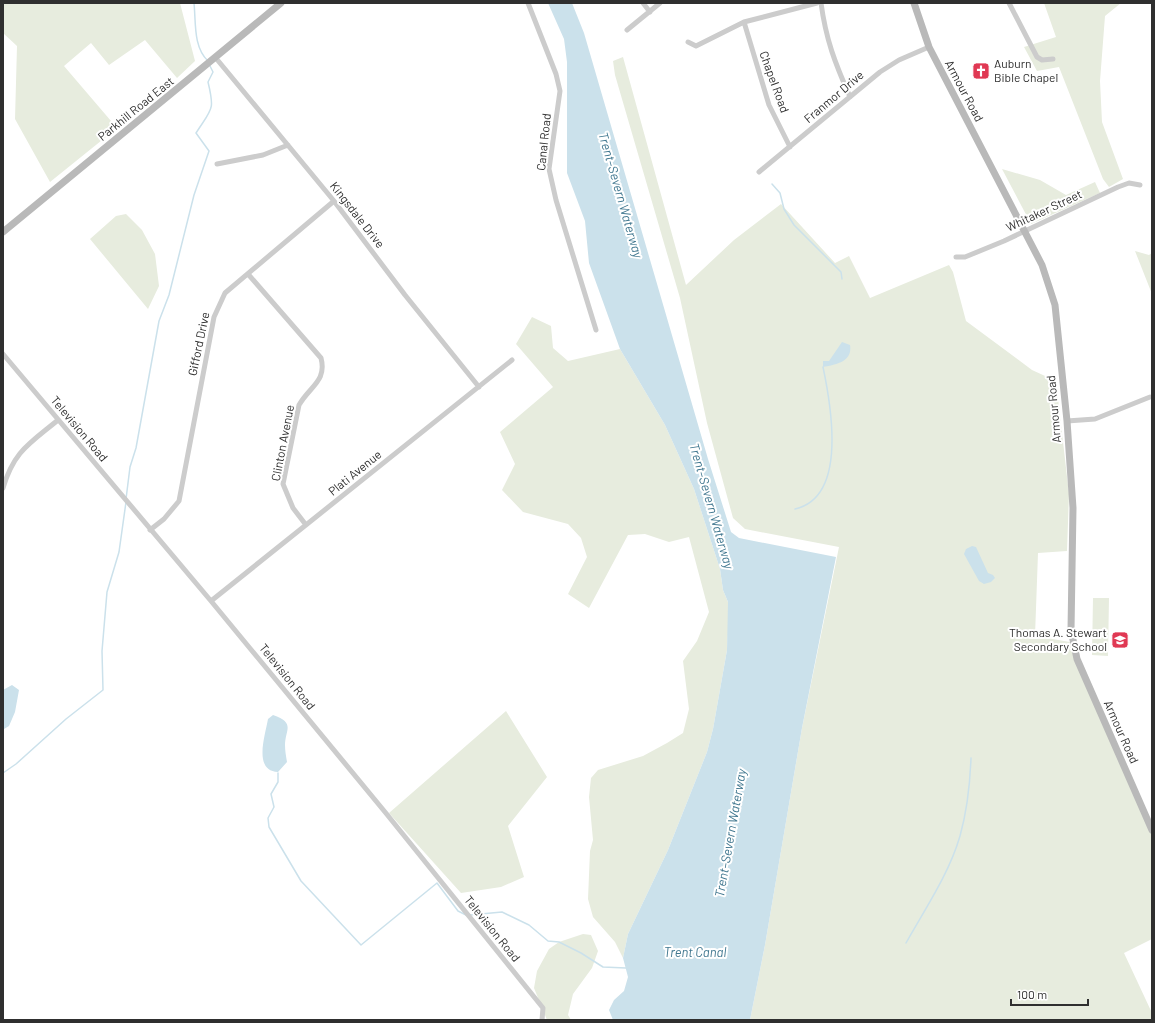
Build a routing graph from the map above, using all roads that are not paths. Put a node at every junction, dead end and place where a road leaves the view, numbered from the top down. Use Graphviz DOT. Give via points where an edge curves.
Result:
graph roads {
  1 [pos="281,3"];
  2 [pos="528,3"];
  3 [pos="643,3"];
  4 [pos="660,3"];
  5 [pos="817,3"];
  6 [pos="821,3"];
  7 [pos="914,3"];
  8 [pos="1008,3"];
  9 [pos="650,12"];
  10 [pos="744,22"];
  11 [pos="627,30"];
  12 [pos="688,42"];
  13 [pos="929,47"];
  14 [pos="216,57"];
  15 [pos="1053,60"];
  16 [pos="850,97"];
  17 [pos="288,145"];
  18 [pos="790,148"];
  19 [pos="217,164"];
  20 [pos="759,172"];
  21 [pos="1140,185"];
  22 [pos="334,201"];
  23 [pos="1025,231"];
  24 [pos="3,232"];
  25 [pos="956,257"];
  26 [pos="248,274"];
  27 [pos="596,330"];
  28 [pos="3,354"];
  29 [pos="512,360"];
  30 [pos="479,387"];
  31 [pos="1150,397"];
  32 [pos="58,420"];
  33 [pos="1067,421"];
  34 [pos="3,488"];
  35 [pos="306,525"];
  36 [pos="150,530"];
  37 [pos="211,601"];
  38 [pos="1152,830"];
  39 [pos="542,1020"];
  1 -- 14 [label="main road, Parkhill Road East"];
  2 -- 27 [label="street, Canal Road" via="556,74 560,91 549,169"];
  3 -- 9 [label="street"];
  4 -- 9 [label="street"];
  5 -- 10 [label="street"];
  6 -- 16 [label="street" via="826,34"];
  7 -- 13 [label="main road, Armour Road"];
  8 -- 15 [label="street" via="1036,57"];
  9 -- 11 [label="street"];
  10 -- 12 [label="street" via="696,46"];
  10 -- 18 [label="street, Chapel Road" via="769,106"];
  13 -- 16 [label="street, Franmor Drive" via="899,60 880,72"];
  13 -- 23 [label="main road, Armour Road"];
  14 -- 17 [label="street, Kingsdale Drive"];
  14 -- 24 [label="main road, Parkhill Road East"];
  16 -- 18 [label="street, Franmor Drive"];
  17 -- 19 [label="street" via="264,155"];
  17 -- 22 [label="street, Kingsdale Drive"];
  18 -- 20 [label="street, Franmor Drive"];
  21 -- 23 [label="street, Whitaker Street" via="1129,183 1118,187"];
  22 -- 26 [label="street, Gifford Drive"];
  22 -- 30 [label="street, Kingsdale Drive"];
  23 -- 25 [label="street, Whitaker Street" via="965,257"];
  23 -- 33 [label="main road, Armour Road" via="1042,265 1055,305"];
  26 -- 35 [label="street, Clinton Avenue" via="321,358 324,370 299,405 283,484 293,508"];
  26 -- 36 [label="street, Gifford Drive" via="225,293 214,317 179,501 164,519"];
  28 -- 32 [label="street, Television Road"];
  29 -- 30 [label="street, Plati Avenue"];
  30 -- 35 [label="street, Plati Avenue"];
  31 -- 33 [label="street" via="1095,419"];
  32 -- 34 [label="street" via="19,452 8,471"];
  32 -- 36 [label="street, Television Road"];
  33 -- 38 [label="main road, Armour Road" via="1073,508 1073,640 1077,659"];
  35 -- 37 [label="street, Plati Avenue"];
  36 -- 37 [label="street, Television Road"];
  37 -- 39 [label="street, Television Road" via="543,1008"];
}
